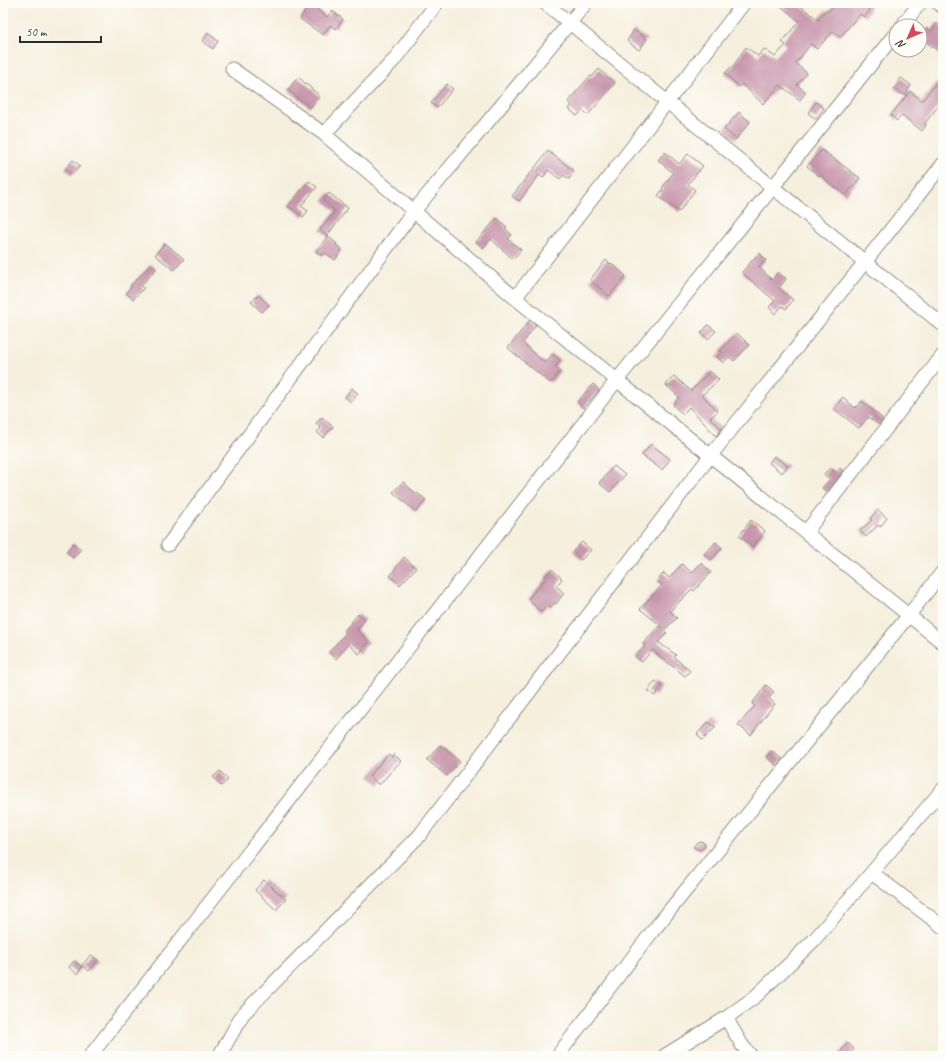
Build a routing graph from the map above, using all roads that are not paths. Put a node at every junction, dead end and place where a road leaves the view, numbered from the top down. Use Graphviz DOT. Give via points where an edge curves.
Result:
graph roads {
  1 [pos="437,3"];
  2 [pos="545,3"];
  3 [pos="586,3"];
  4 [pos="744,3"];
  5 [pos="920,3"];
  6 [pos="938,3"];
  7 [pos="943,7"];
  8 [pos="908,18"];
  9 [pos="570,23"];
  10 [pos="888,43"];
  11 [pos="232,69"];
  12 [pos="668,101"];
  13 [pos="324,134"];
  14 [pos="943,164"];
  15 [pos="773,187"];
  16 [pos="414,211"];
  17 [pos="865,262"];
  18 [pos="515,298"];
  19 [pos="943,325"];
  20 [pos="943,355"];
  21 [pos="617,380"];
  22 [pos="710,455"];
  23 [pos="806,532"];
  24 [pos="168,545"];
  25 [pos="943,571"];
  26 [pos="909,615"];
  27 [pos="943,643"];
  28 [pos="943,789"];
  29 [pos="872,873"];
  30 [pos="943,927"];
  31 [pos="726,1018"];
  32 [pos="90,1056"];
  33 [pos="219,1056"];
  34 [pos="559,1056"];
  35 [pos="664,1056"];
  36 [pos="751,1056"];
  1 -- 13 [label="street" via="394,60"];
  2 -- 9 [label="street"];
  3 -- 9 [label="street"];
  4 -- 12 [label="street"];
  5 -- 8 [label="street"];
  6 -- 7 [label="street"];
  9 -- 12 [label="street"];
  9 -- 16 [label="street"];
  10 -- 15 [label="street"];
  11 -- 13 [label="street"];
  12 -- 15 [label="street"];
  12 -- 18 [label="street"];
  13 -- 16 [label="street"];
  14 -- 17 [label="street"];
  15 -- 17 [label="street"];
  15 -- 21 [label="street"];
  16 -- 18 [label="street"];
  16 -- 24 [label="street"];
  17 -- 19 [label="street"];
  17 -- 22 [label="street"];
  18 -- 21 [label="street"];
  20 -- 23 [label="street"];
  21 -- 22 [label="street"];
  21 -- 32 [label="street"];
  22 -- 23 [label="street"];
  22 -- 33 [label="street" via="419,836 243,1014"];
  23 -- 26 [label="street"];
  25 -- 26 [label="street"];
  26 -- 27 [label="street"];
  26 -- 34 [label="street" via="652,932"];
  28 -- 29 [label="street"];
  29 -- 30 [label="street"];
  29 -- 31 [label="street" via="814,940 756,996"];
  31 -- 35 [label="street"];
  31 -- 36 [label="street"];
}
